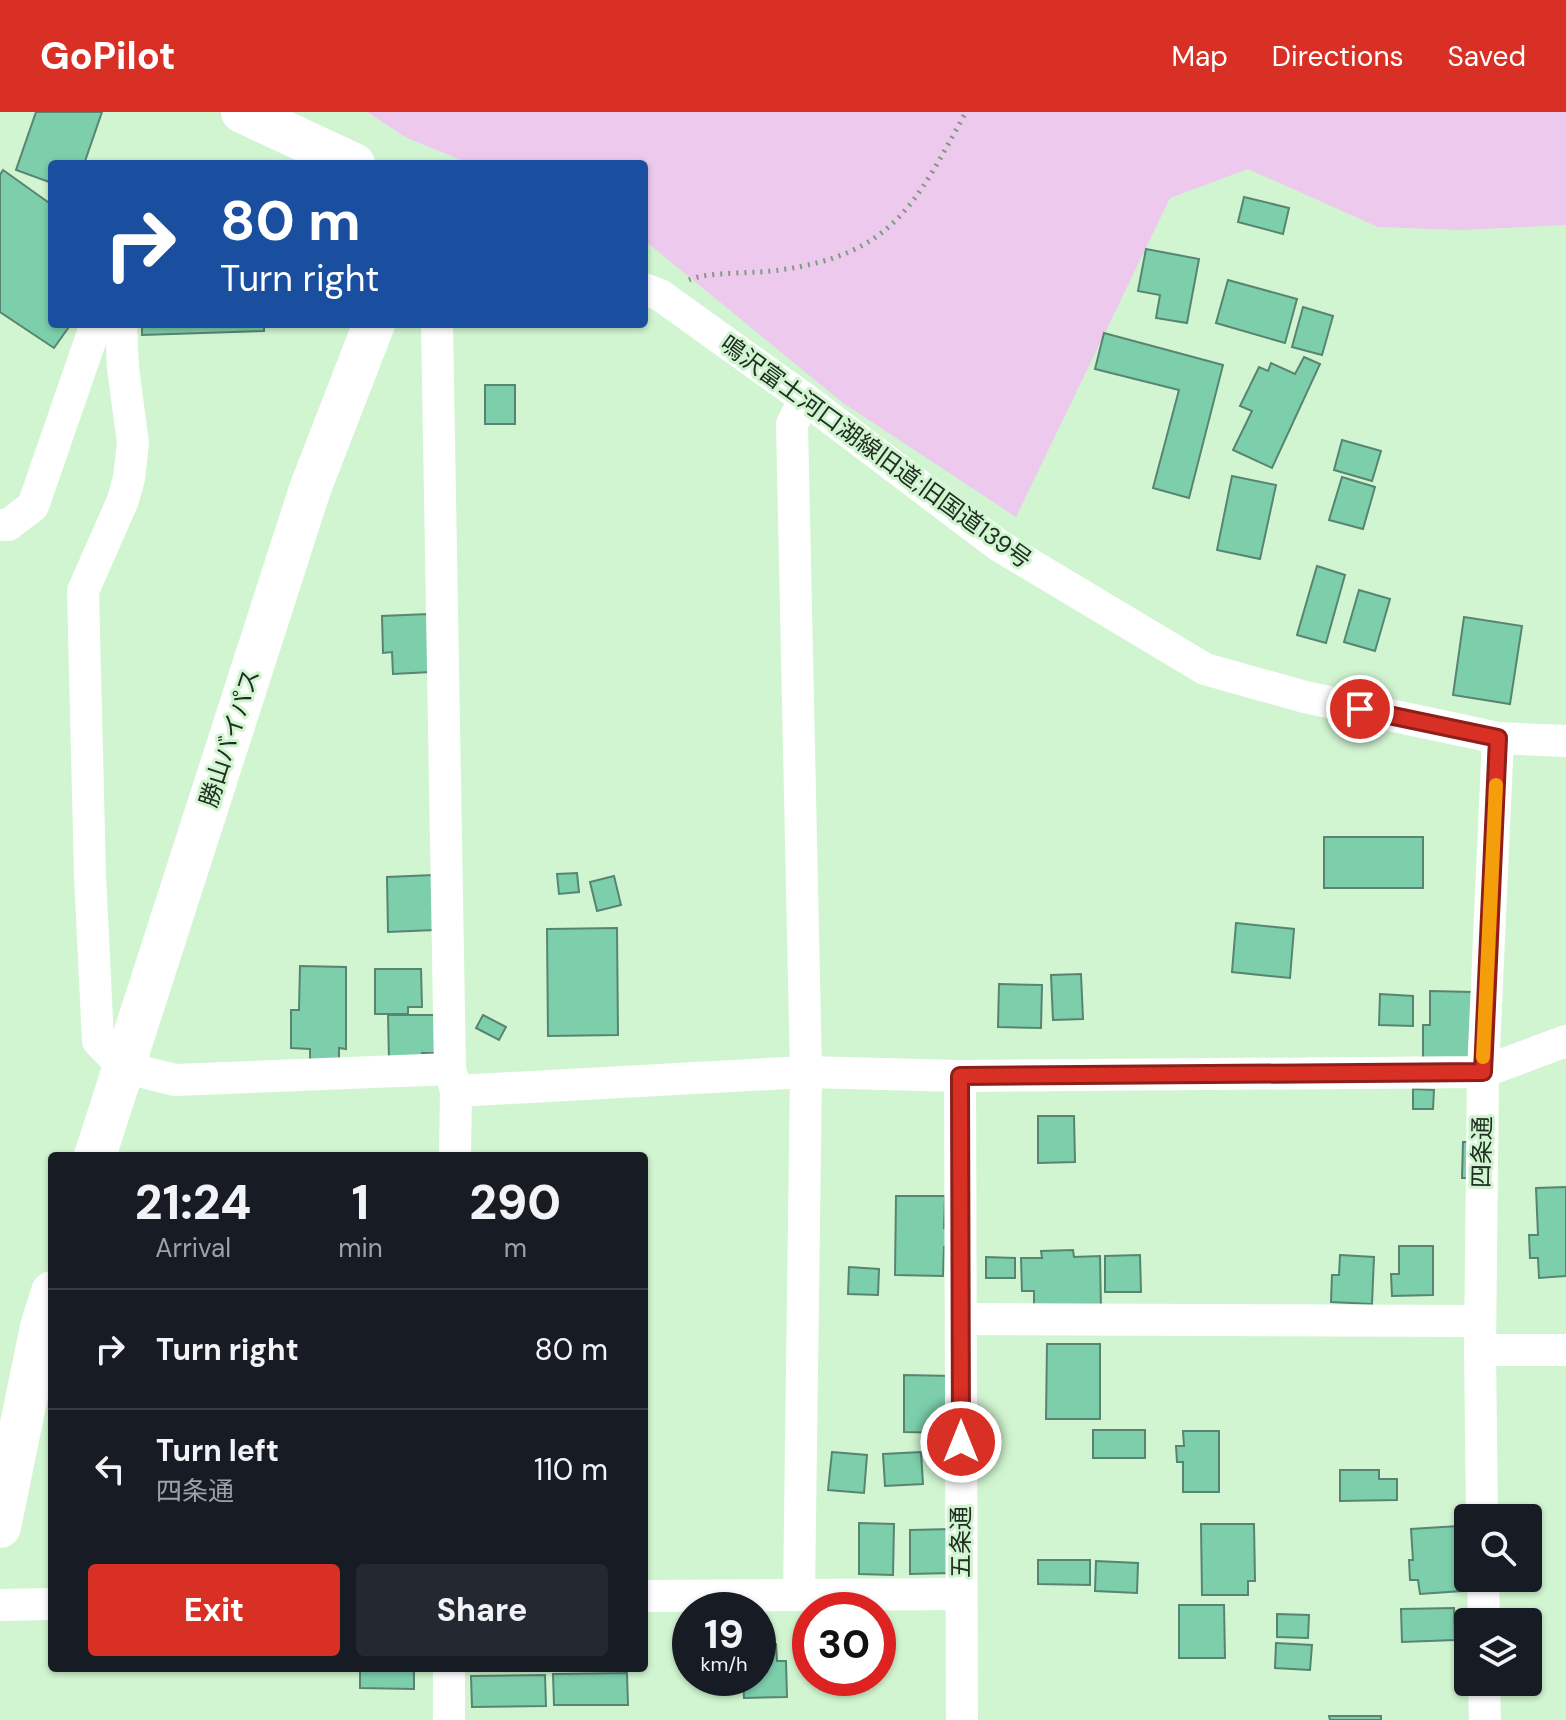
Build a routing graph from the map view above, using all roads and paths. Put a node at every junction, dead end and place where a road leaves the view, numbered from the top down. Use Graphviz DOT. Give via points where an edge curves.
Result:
graph roads {
  1 [pos="242,112"];
  2 [pos="966,112"];
  3 [pos="345,160"];
  4 [pos="652,292"];
  5 [pos="95,328"];
  6 [pos="121,328"];
  7 [pos="372,328"];
  8 [pos="437,328"];
  9 [pos="805,399"];
  10 [pos="0,525"];
  11 [pos="1498,738"];
  12 [pos="1566,741"];
  13 [pos="1566,1041"];
  14 [pos="123,1067"];
  15 [pos="806,1072"];
  16 [pos="1483,1072"];
  17 [pos="960,1076"];
  18 [pos="453,1080"];
  19 [pos="96,1152"];
  20 [pos="455,1152"];
  21 [pos="48,1305"];
  22 [pos="961,1319"];
  23 [pos="1480,1336"];
  24 [pos="1566,1350"];
  25 [pos="1482,1504"];
  26 [pos="0,1527"];
  27 [pos="799,1592"];
  28 [pos="896,1594"];
  29 [pos="961,1594"];
  30 [pos="792,1595"];
  31 [pos="648,1596"];
  32 [pos="48,1604"];
  33 [pos="0,1605"];
  34 [pos="449,1672"];
  35 [pos="1484,1696"];
  36 [pos="449,1720"];
  37 [pos="962,1720"];
  38 [pos="1485,1720"];
  1 -- 3 [label="main road"];
  2 -- 4 [label="path" via="920,195 886,232 841,257 779,271 693,277"];
  4 -- 9 [label="street, 鳴沢富士河口湖線旧道;旧国道139号"];
  5 -- 10 [label="street" via="33,506"];
  6 -- 14 [label="street" via="133,443 129,478 83,591 98,1041"];
  7 -- 14 [label="main road, 勝山バイパス" via="310,489"];
  8 -- 18 [label="street"];
  9 -- 11 [label="street, 鳴沢富士河口湖線旧道;旧国道139号" via="998,545 1205,669 1305,697"];
  9 -- 15 [label="street" via="792,424"];
  11 -- 12 [label="street, 鳴沢富士河口湖線旧道;旧国道139号"];
  11 -- 16 [label="street, 四条通"];
  13 -- 16 [label="street"];
  14 -- 18 [label="street" via="175,1080"];
  14 -- 19 [label="main road, 勝山バイパス"];
  15 -- 17 [label="street"];
  15 -- 18 [label="street"];
  15 -- 27 [label="street"];
  16 -- 17 [label="street"];
  16 -- 23 [label="street, 四条通"];
  17 -- 22 [label="street, 五条通"];
  18 -- 20 [label="street"];
  21 -- 26 [label="main road"];
  22 -- 23 [label="street"];
  22 -- 29 [label="street, 五条通"];
  23 -- 24 [label="street"];
  23 -- 25 [label="street, 四条通"];
  28 -- 29 [label="street"];
  29 -- 37 [label="street, 五条通"];
  30 -- 31 [label="street"];
  32 -- 33 [label="street"];
  34 -- 36 [label="street"];
  35 -- 38 [label="street"];
}
